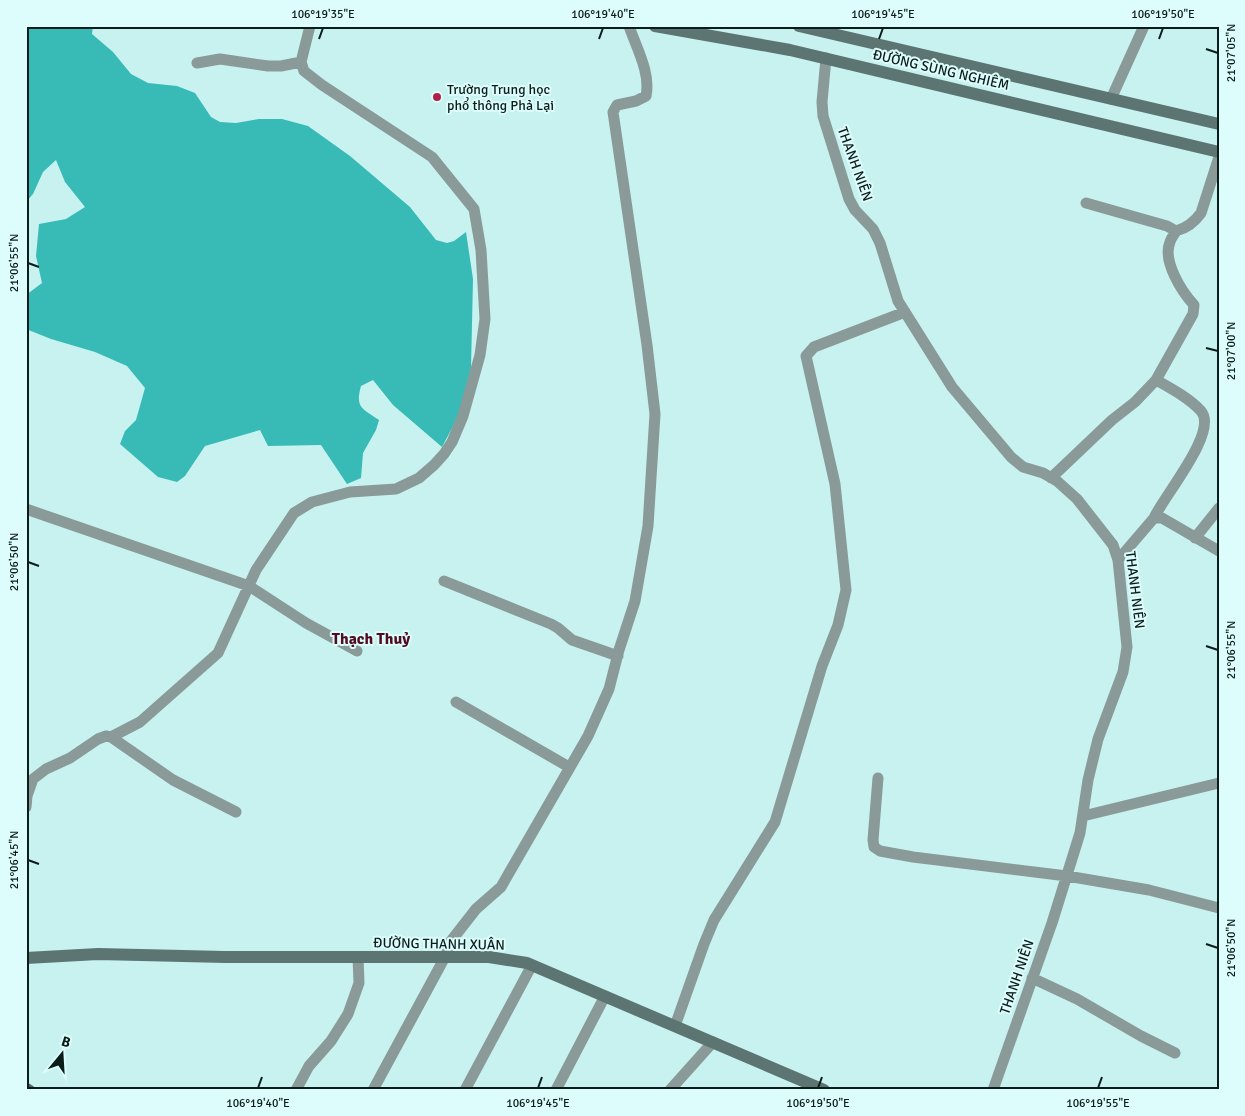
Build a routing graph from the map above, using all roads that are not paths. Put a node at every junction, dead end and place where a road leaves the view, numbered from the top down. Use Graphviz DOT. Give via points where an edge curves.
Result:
graph roads {
  1 [pos="310,26"];
  2 [pos="629,26"];
  3 [pos="655,26"];
  4 [pos="799,26"];
  5 [pos="1144,26"];
  6 [pos="826,58"];
  7 [pos="301,62"];
  8 [pos="197,63"];
  9 [pos="1111,99"];
  10 [pos="1219,124"];
  11 [pos="1219,152"];
  12 [pos="1219,157"];
  13 [pos="1086,203"];
  14 [pos="1176,232"];
  15 [pos="904,312"];
  16 [pos="1156,380"];
  17 [pos="1051,478"];
  18 [pos="1219,508"];
  19 [pos="26,509"];
  20 [pos="1154,518"];
  21 [pos="1195,538"];
  22 [pos="1219,551"];
  23 [pos="1118,560"];
  24 [pos="444,581"];
  25 [pos="248,586"];
  26 [pos="357,651"];
  27 [pos="618,656"];
  28 [pos="456,702"];
  29 [pos="111,737"];
  30 [pos="569,767"];
  31 [pos="878,778"];
  32 [pos="1219,784"];
  33 [pos="26,807"];
  34 [pos="236,812"];
  35 [pos="1083,816"];
  36 [pos="1066,876"];
  37 [pos="1219,908"];
  38 [pos="358,957"];
  39 [pos="445,957"];
  40 [pos="26,958"];
  41 [pos="532,965"];
  42 [pos="1032,978"];
  43 [pos="605,996"];
  44 [pos="675,1026"];
  45 [pos="713,1042"];
  46 [pos="1175,1053"];
  47 [pos="296,1090"];
  48 [pos="373,1090"];
  49 [pos="466,1090"];
  50 [pos="556,1090"];
  51 [pos="670,1090"];
  52 [pos="824,1090"];
  53 [pos="993,1090"];
  1 -- 7 [label="street"];
  2 -- 27 [label="street" via="648,89 646,96 616,105 613,112 655,414 648,526 635,601"];
  3 -- 6 [label="street, ĐƯỜNG SÙNG NGHIÊM"];
  4 -- 9 [label="street, ĐƯỜNG SÙNG NGHIÊM"];
  5 -- 9 [label="street"];
  6 -- 11 [label="street, ĐƯỜNG SÙNG NGHIÊM"];
  6 -- 15 [label="street, THANH NIÊN" via="822,102 827,130 849,200 873,229 880,243"];
  7 -- 8 [label="street" via="281,66 220,59"];
  7 -- 25 [label="street" via="304,70 322,85 432,157 474,209 481,250 485,320 480,355 463,416 452,442 434,466 396,489 350,492 312,502 294,513"];
  9 -- 10 [label="street, ĐƯỜNG SÙNG NGHIÊM"];
  12 -- 14 [label="street" via="1196,221"];
  13 -- 14 [label="street" via="1167,226"];
  14 -- 16 [label="street" via="1169,243 1169,259 1175,277 1194,305 1193,314"];
  15 -- 17 [label="street, THANH NIÊN" via="952,387 1011,457 1022,468"];
  15 -- 44 [label="street" via="814,347 806,356 835,484 846,590 838,626 822,666 775,822 714,920"];
  16 -- 17 [label="street"];
  16 -- 20 [label="street" via="1183,396 1202,413 1205,422 1190,464"];
  17 -- 23 [label="street, THANH NIÊN" via="1077,499 1113,545"];
  18 -- 21 [label="street"];
  19 -- 25 [label="street"];
  20 -- 21 [label="street" via="1162,518"];
  20 -- 23 [label="street"];
  21 -- 22 [label="street"];
  23 -- 35 [label="street, THANH NIÊN" via="1127,647 1123,672 1096,747"];
  24 -- 27 [label="street" via="551,624 572,640"];
  25 -- 26 [label="street"];
  25 -- 29 [label="street" via="218,654 140,722"];
  27 -- 30 [label="street" via="609,689 588,736"];
  28 -- 30 [label="street"];
  29 -- 33 [label="street" via="98,739 34,779"];
  29 -- 34 [label="street" via="173,780"];
  30 -- 39 [label="street" via="501,887 476,909 451,941"];
  31 -- 36 [label="street" via="873,840 874,847 880,851"];
  32 -- 35 [label="street"];
  35 -- 36 [label="street, THANH NIÊN"];
  36 -- 37 [label="street" via="1149,890"];
  36 -- 42 [label="street, THANH NIÊN"];
  38 -- 39 [label="street, ĐƯỜNG THANH XUÂN"];
  38 -- 40 [label="street, ĐƯỜNG THANH XUÂN" via="98,954"];
  38 -- 47 [label="street" via="359,982 348,1014 331,1041 309,1066"];
  39 -- 41 [label="street, ĐƯỜNG THANH XUÂN" via="489,957"];
  39 -- 48 [label="street"];
  41 -- 43 [label="street, ĐƯỜNG THANH XUÂN"];
  41 -- 49 [label="street"];
  42 -- 46 [label="street"];
  42 -- 53 [label="street, THANH NIÊN"];
  43 -- 44 [label="street, ĐƯỜNG THANH XUÂN"];
  43 -- 50 [label="street"];
  44 -- 45 [label="street, ĐƯỜNG THANH XUÂN"];
  45 -- 51 [label="street"];
  45 -- 52 [label="street, ĐƯỜNG THANH XUÂN"];
}
